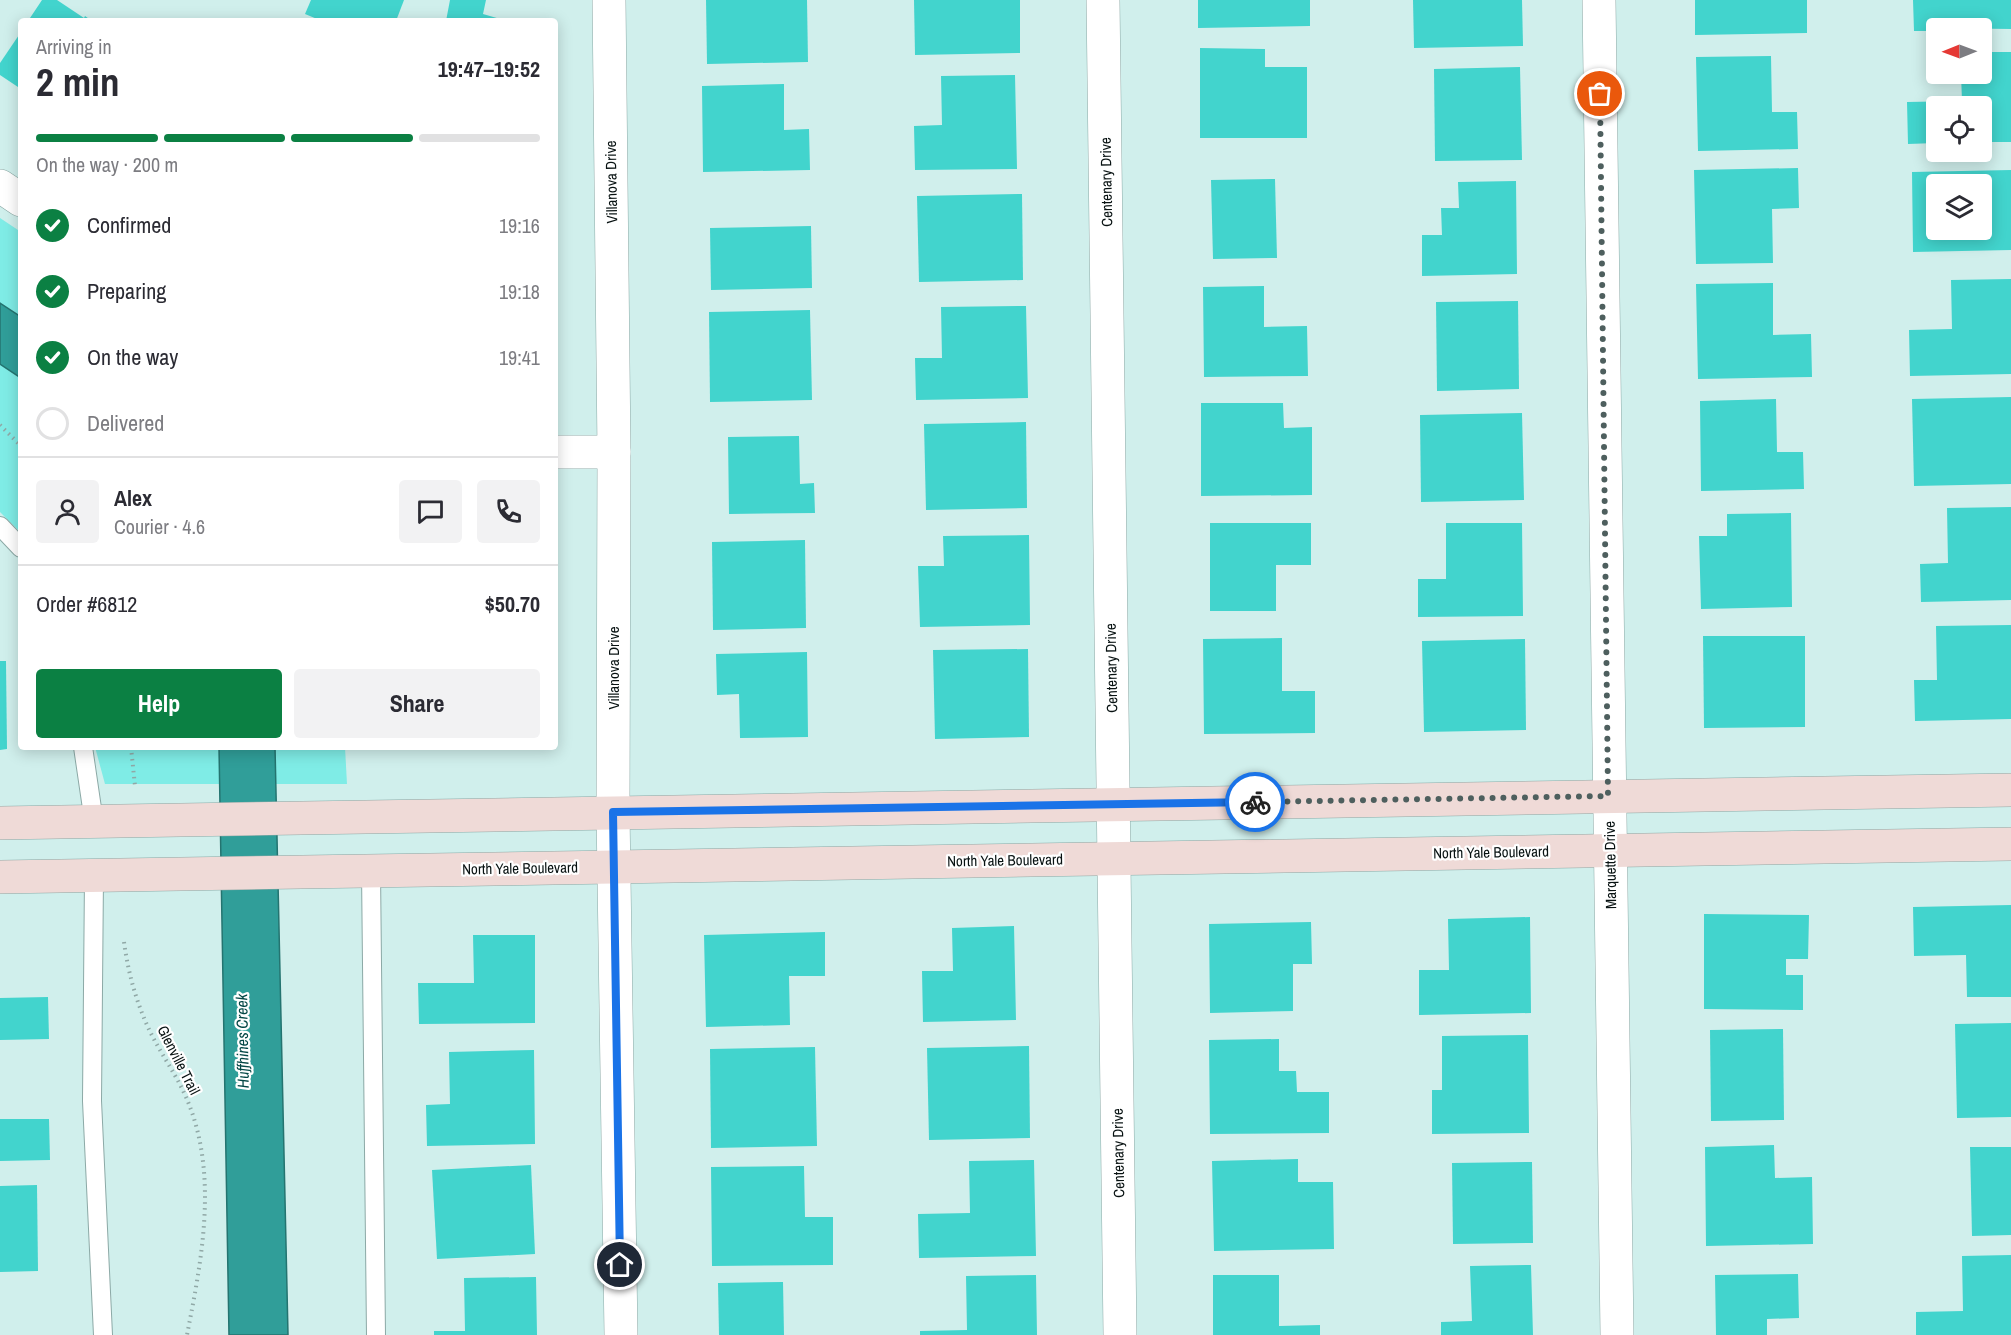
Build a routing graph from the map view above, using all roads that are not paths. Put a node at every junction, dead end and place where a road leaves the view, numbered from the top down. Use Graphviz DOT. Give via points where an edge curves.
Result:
graph roads {
  1 [pos="609,0"];
  2 [pos="1104,0"];
  3 [pos="1599,0"];
  4 [pos="0,186"];
  5 [pos="18,198"];
  6 [pos="558,452"];
  7 [pos="614,452"];
  8 [pos="0,526"];
  9 [pos="18,545"];
  10 [pos="83,750"];
  11 [pos="2011,790"];
  12 [pos="1608,796"];
  13 [pos="1112,804"];
  14 [pos="613,812"];
  15 [pos="94,822"];
  16 [pos="0,823"];
  17 [pos="2011,844"];
  18 [pos="1610,850"];
  19 [pos="1113,858"];
  20 [pos="614,866"];
  21 [pos="371,871"];
  22 [pos="94,876"];
  23 [pos="0,877"];
  24 [pos="103,1335"];
  25 [pos="376,1335"];
  26 [pos="621,1335"];
  27 [pos="1120,1335"];
  28 [pos="1617,1335"];
  1 -- 7 [label="street, Villanova Drive"];
  2 -- 13 [label="street, Centenary Drive"];
  3 -- 12 [label="street, Marquette Drive"];
  4 -- 5 [label="street"];
  6 -- 7 [label="street"];
  7 -- 14 [label="street, Villanova Drive"];
  8 -- 9 [label="lane"];
  10 -- 15 [label="lane"];
  11 -- 12 [label="street"];
  12 -- 13 [label="street"];
  12 -- 18 [label="street, Marquette Drive"];
  13 -- 14 [label="street"];
  13 -- 19 [label="street, Centenary Drive"];
  14 -- 15 [label="street" via="331,817 144,807"];
  14 -- 20 [label="street, Villanova Drive"];
  15 -- 16 [label="street"];
  17 -- 18 [label="street, North Yale Boulevard"];
  18 -- 19 [label="street, North Yale Boulevard"];
  18 -- 28 [label="street, Marquette Drive"];
  19 -- 20 [label="street, North Yale Boulevard"];
  19 -- 27 [label="street, Centenary Drive"];
  20 -- 21 [label="street, North Yale Boulevard"];
  20 -- 26 [label="street, Villanova Drive"];
  21 -- 22 [label="street, North Yale Boulevard"];
  21 -- 25 [label="lane"];
  22 -- 23 [label="street, North Yale Boulevard"];
  22 -- 24 [label="lane" via="92,1101"];
}
